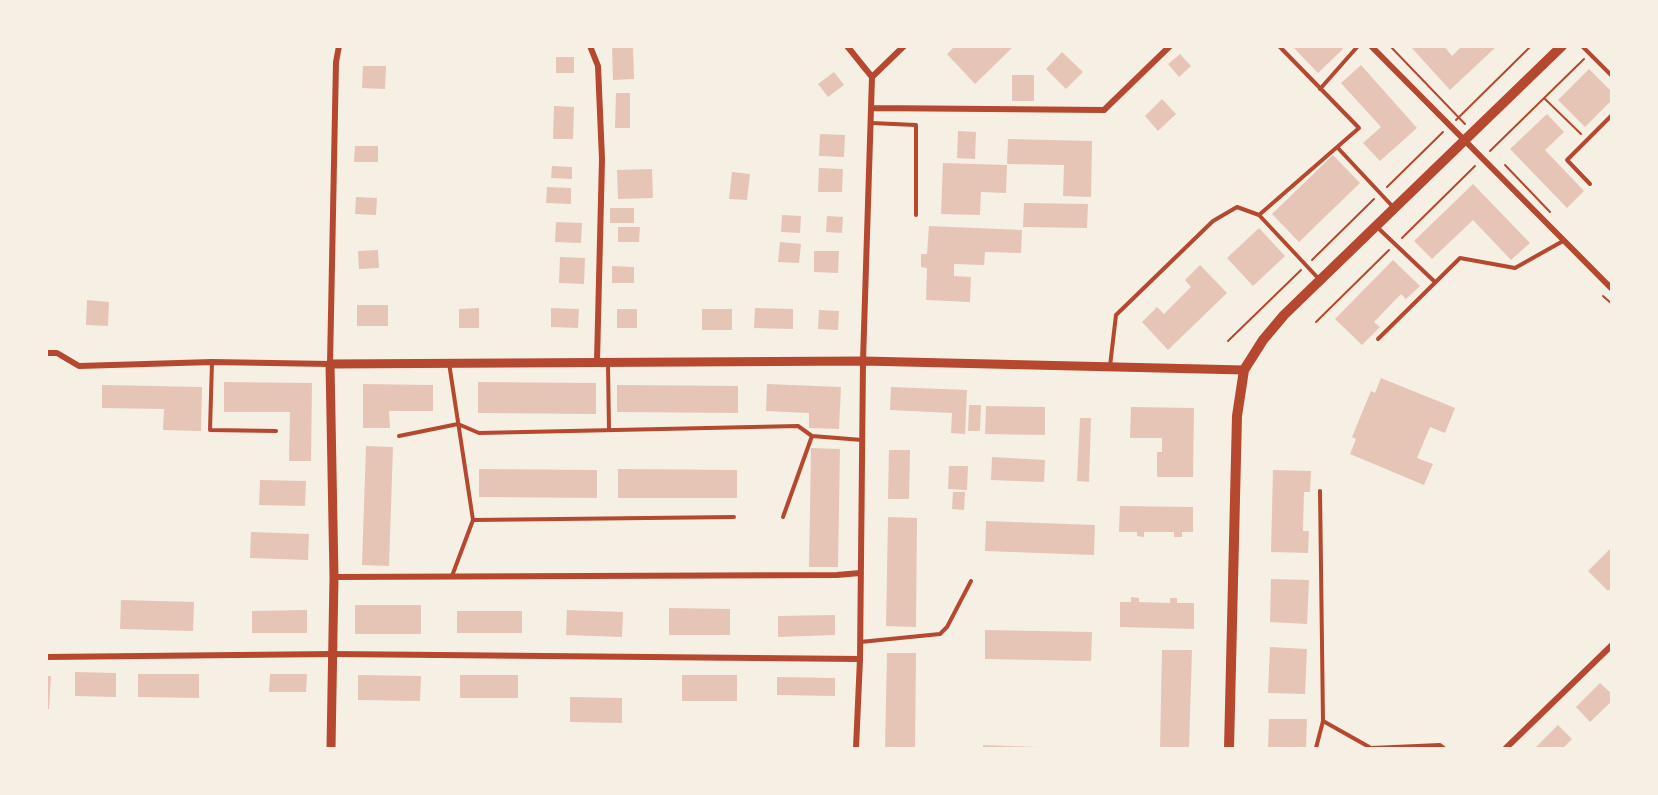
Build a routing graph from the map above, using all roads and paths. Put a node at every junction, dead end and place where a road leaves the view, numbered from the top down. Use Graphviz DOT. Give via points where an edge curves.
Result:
graph roads {
  1 [pos="339,46"];
  2 [pos="590,46"];
  3 [pos="847,46"];
  4 [pos="904,46"];
  5 [pos="1170,46"];
  6 [pos="1279,46"];
  7 [pos="1358,46"];
  8 [pos="1371,46"];
  9 [pos="1390,46"];
  10 [pos="1562,46"];
  11 [pos="1582,46"];
  12 [pos="1550,51"];
  13 [pos="1590,54"];
  14 [pos="1611,76"];
  15 [pos="872,77"];
  16 [pos="1320,88"];
  17 [pos="1544,98"];
  18 [pos="872,108"];
  19 [pos="1611,115"];
  20 [pos="871,123"];
  21 [pos="1473,134"];
  22 [pos="1587,140"];
  23 [pos="1464,142"];
  24 [pos="1337,147"];
  25 [pos="1490,151"];
  26 [pos="1482,160"];
  27 [pos="1590,184"];
  28 [pos="1395,209"];
  29 [pos="915,214"];
  30 [pos="1259,215"];
  31 [pos="1377,226"];
  32 [pos="1563,241"];
  33 [pos="1395,244"];
  34 [pos="1321,280"];
  35 [pos="1435,282"];
  36 [pos="1611,289"];
  37 [pos="1316,322"];
  38 [pos="1378,339"];
  39 [pos="46,353"];
  40 [pos="597,360"];
  41 [pos="608,360"];
  42 [pos="863,361"];
  43 [pos="212,362"];
  44 [pos="449,362"];
  45 [pos="330,364"];
  46 [pos="1110,366"];
  47 [pos="1244,370"];
  48 [pos="458,424"];
  49 [pos="609,430"];
  50 [pos="276,431"];
  51 [pos="399,436"];
  52 [pos="812,436"];
  53 [pos="862,440"];
  54 [pos="1320,491"];
  55 [pos="734,517"];
  56 [pos="783,517"];
  57 [pos="473,520"];
  58 [pos="860,573"];
  59 [pos="452,576"];
  60 [pos="333,577"];
  61 [pos="971,581"];
  62 [pos="860,642"];
  63 [pos="1611,645"];
  64 [pos="333,654"];
  65 [pos="46,657"];
  66 [pos="860,658"];
  67 [pos="1323,721"];
  68 [pos="331,748"];
  69 [pos="856,748"];
  70 [pos="1229,748"];
  71 [pos="1316,748"];
  72 [pos="1371,748"];
  73 [pos="1444,748"];
  74 [pos="1506,748"];
  1 -- 45 [label="street"];
  2 -- 40 [label="street" via="598,66 602,159"];
  3 -- 15 [label="street"];
  4 -- 15 [label="street"];
  5 -- 18 [label="street" via="1104,110"];
  6 -- 16 [label="lane"];
  7 -- 16 [label="lane"];
  8 -- 23 [label="street"];
  9 -- 21 [label="path"];
  10 -- 12 [label="main road"];
  11 -- 13 [label="lane"];
  12 -- 21 [label="main road"];
  13 -- 14 [label="lane"];
  13 -- 17 [label="path"];
  15 -- 18 [label="street"];
  16 -- 24 [label="lane" via="1359,128"];
  17 -- 22 [label="path"];
  17 -- 25 [label="path"];
  18 -- 20 [label="street"];
  19 -- 22 [label="lane"];
  20 -- 29 [label="lane" via="916,125"];
  20 -- 42 [label="street"];
  21 -- 23 [label="main road"];
  21 -- 25 [label="path"];
  22 -- 27 [label="lane" via="1568,160"];
  23 -- 26 [label="street"];
  23 -- 28 [label="main road"];
  24 -- 28 [label="lane"];
  24 -- 30 [label="lane"];
  25 -- 26 [label="path"];
  26 -- 32 [label="street"];
  26 -- 33 [label="path"];
  28 -- 31 [label="main road"];
  30 -- 34 [label="lane"];
  30 -- 46 [label="lane" via="1237,207 1213,221 1116,315"];
  31 -- 33 [label="lane"];
  31 -- 34 [label="main road"];
  32 -- 35 [label="lane" via="1515,268 1460,258"];
  32 -- 36 [label="street"];
  33 -- 35 [label="lane"];
  33 -- 37 [label="path"];
  34 -- 47 [label="main road" via="1284,315"];
  35 -- 38 [label="lane"];
  39 -- 43 [label="street" via="57,353 79,366"];
  40 -- 41 [label="street"];
  40 -- 44 [label="street"];
  41 -- 42 [label="street"];
  41 -- 49 [label="lane"];
  42 -- 46 [label="street"];
  42 -- 53 [label="street"];
  43 -- 45 [label="street"];
  43 -- 50 [label="lane" via="210,430"];
  44 -- 45 [label="street"];
  44 -- 48 [label="lane"];
  45 -- 60 [label="street"];
  46 -- 47 [label="street"];
  47 -- 70 [label="main road" via="1237,416"];
  48 -- 49 [label="lane" via="479,433"];
  48 -- 51 [label="lane"];
  48 -- 57 [label="lane"];
  49 -- 52 [label="lane" via="798,426"];
  52 -- 53 [label="lane"];
  52 -- 56 [label="lane"];
  53 -- 58 [label="street"];
  54 -- 67 [label="lane"];
  55 -- 57 [label="lane"];
  57 -- 59 [label="lane"];
  58 -- 59 [label="street"];
  58 -- 62 [label="street"];
  59 -- 60 [label="street"];
  60 -- 64 [label="street"];
  61 -- 62 [label="lane" via="940,634"];
  62 -- 66 [label="street"];
  63 -- 74 [label="street"];
  64 -- 65 [label="street"];
  64 -- 66 [label="street"];
  64 -- 68 [label="street"];
  66 -- 69 [label="street"];
  67 -- 71 [label="lane"];
  67 -- 72 [label="lane"];
  72 -- 73 [label="lane"];
}
